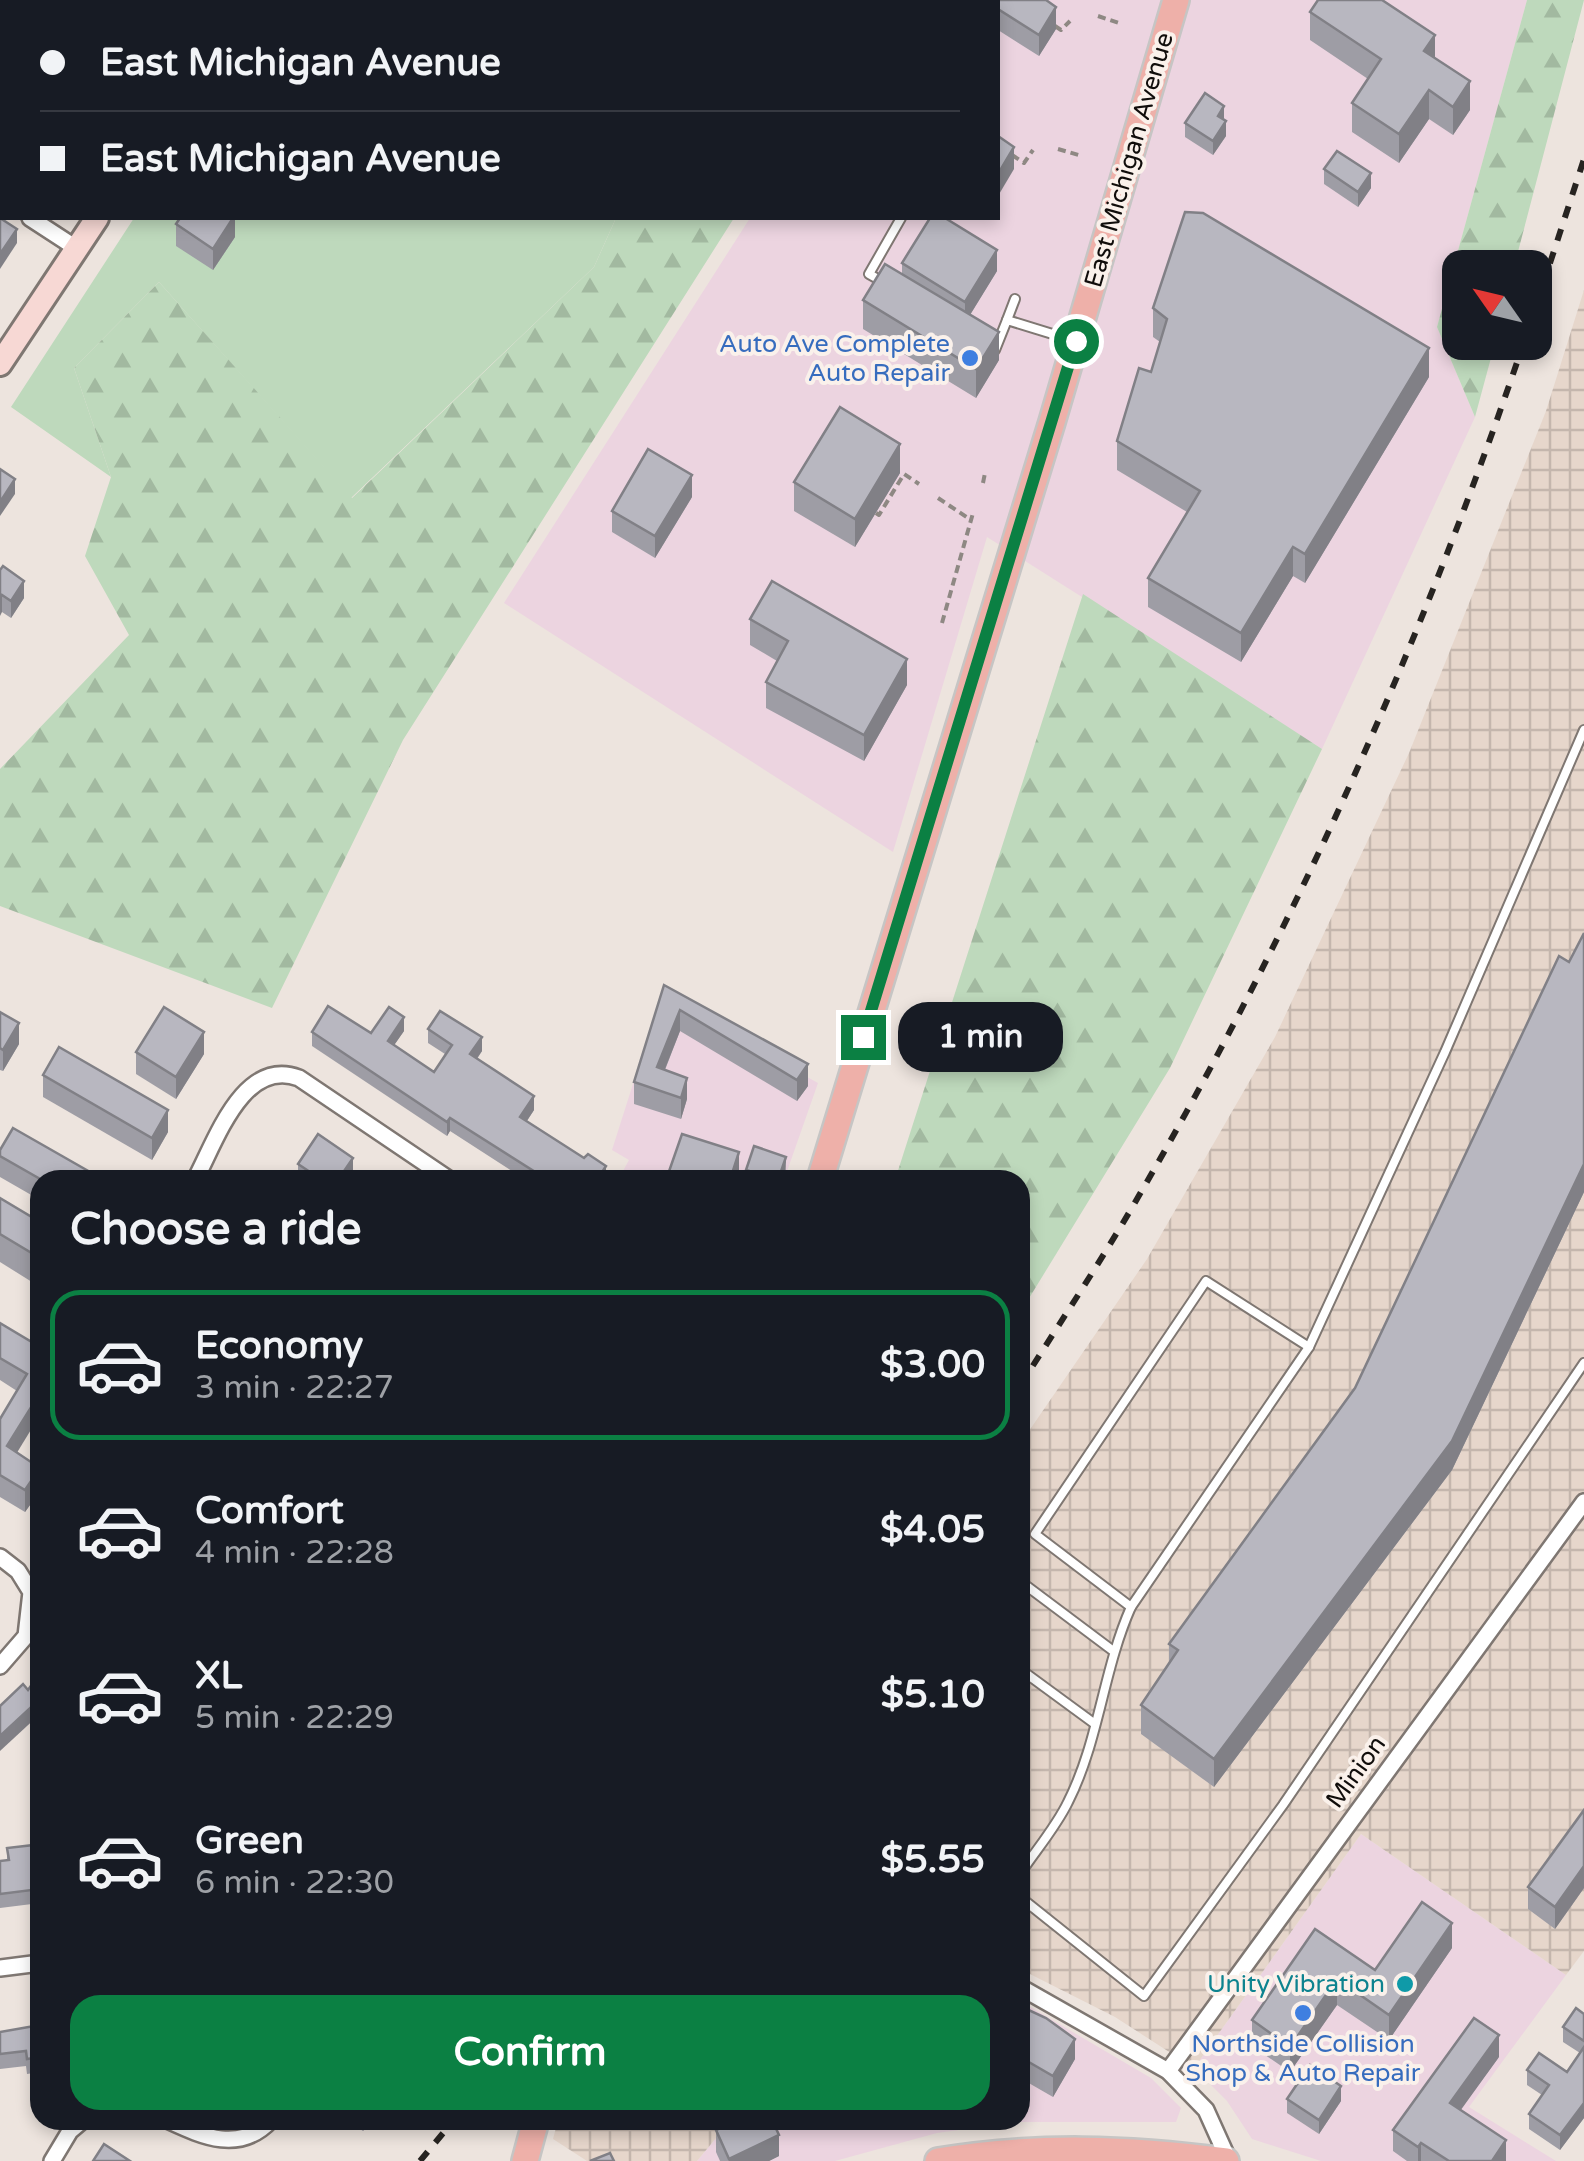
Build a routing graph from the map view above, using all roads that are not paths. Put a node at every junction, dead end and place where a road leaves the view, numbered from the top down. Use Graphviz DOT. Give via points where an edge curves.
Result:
graph roads {
  1 [pos="1176,0"];
  2 [pos="33,220"];
  3 [pos="95,220"];
  4 [pos="900,220"];
  5 [pos="76,248"];
  6 [pos="901,293"];
  7 [pos="1015,299"];
  8 [pos="1007,320"];
  9 [pos="980,341"];
  10 [pos="1076,341"];
  11 [pos="0,364"];
  12 [pos="1584,730"];
  13 [pos="201,1170"];
  14 [pos="435,1170"];
  15 [pos="823,1170"];
  16 [pos="1309,1347"];
  17 [pos="1583,1366"];
  18 [pos="1584,1502"];
  19 [pos="0,1557"];
  20 [pos="1030,1588"];
  21 [pos="30,1590"];
  22 [pos="30,1601"];
  23 [pos="1131,1608"];
  24 [pos="1112,1650"];
  25 [pos="0,1666"];
  26 [pos="1030,1676"];
  27 [pos="1094,1724"];
  28 [pos="1030,1859"];
  29 [pos="1030,1905"];
  30 [pos="30,1964"];
  31 [pos="0,1968"];
  32 [pos="1030,1993"];
  33 [pos="1168,2071"];
  34 [pos="71,2130"];
  35 [pos="188,2130"];
  36 [pos="262,2130"];
  37 [pos="533,2130"];
  38 [pos="52,2161"];
  39 [pos="525,2161"];
  40 [pos="938,2161"];
  41 [pos="1228,2161"];
  1 -- 10 [label="main road, East Michigan Avenue"];
  2 -- 5 [label="street"];
  3 -- 5 [label="street"];
  4 -- 6 [label="lane" via="870,274"];
  5 -- 11 [label="street"];
  7 -- 8 [label="lane"];
  8 -- 9 [label="lane" via="996,350"];
  8 -- 10 [label="lane"];
  10 -- 15 [label="main road, East Michigan Avenue"];
  12 -- 16 [label="lane" via="1446,1052"];
  13 -- 14 [label="street" via="244,1092 282,1072"];
  16 -- 23 [label="lane"];
  16 -- 23 [label="lane" via="1206,1281 1034,1534"];
  17 -- 29 [label="lane" via="1144,1996"];
  18 -- 33 [label="street, Minion"];
  19 -- 21 [label="street"];
  20 -- 24 [label="lane"];
  22 -- 25 [label="street" via="26,1636"];
  23 -- 24 [label="lane"];
  24 -- 27 [label="lane"];
  26 -- 27 [label="lane"];
  27 -- 28 [label="lane" via="1069,1802"];
  30 -- 31 [label="street"];
  32 -- 33 [label="street"];
  33 -- 41 [label="street" via="1206,2110"];
  34 -- 38 [label="street"];
  35 -- 36 [label="street" via="230,2141"];
  37 -- 39 [label="main road"];
  40 -- 41 [label="main road" via="1102,2147"];
}
